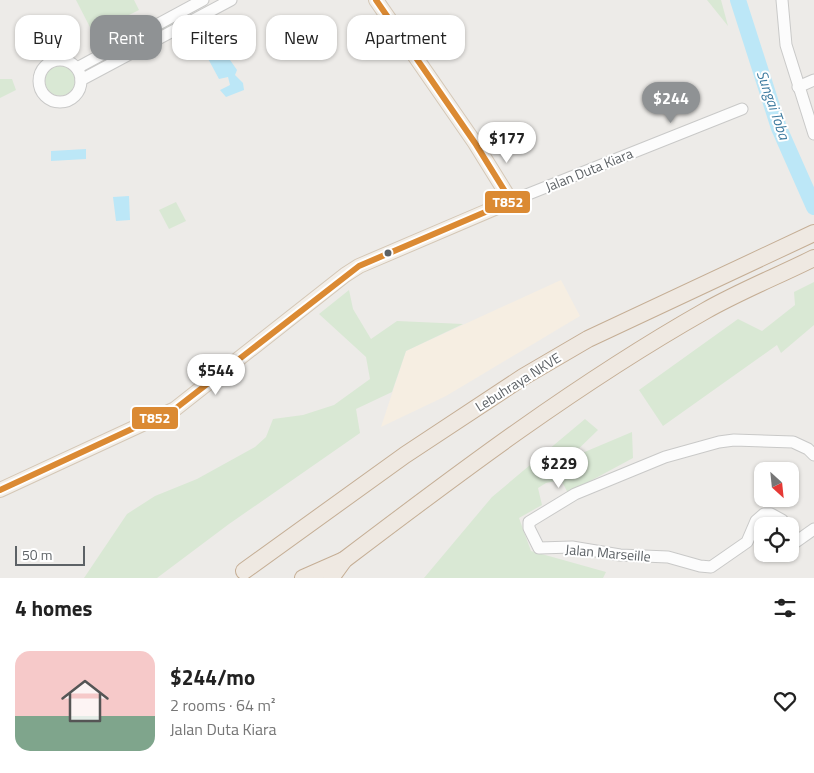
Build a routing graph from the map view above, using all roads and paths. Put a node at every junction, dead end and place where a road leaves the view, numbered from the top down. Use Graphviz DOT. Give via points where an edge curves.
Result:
graph roads {
  1 [pos="203,0"];
  2 [pos="231,0"];
  3 [pos="376,0"];
  4 [pos="782,0"];
  5 [pos="76,68"];
  6 [pos="81,80"];
  7 [pos="814,80"];
  8 [pos="798,87"];
  9 [pos="742,109"];
  10 [pos="814,134"];
  11 [pos="511,201"];
  12 [pos="814,233"];
  13 [pos="814,258"];
  14 [pos="814,455"];
  15 [pos="0,490"];
  16 [pos="761,517"];
  17 [pos="776,517"];
  18 [pos="754,526"];
  19 [pos="814,529"];
  20 [pos="799,540"];
  21 [pos="344,560"];
  22 [pos="244,571"];
  23 [pos="303,578"];
  24 [pos="331,578"];
  1 -- 5 [label="street"];
  2 -- 6 [label="street"];
  3 -- 11 [label="main road" via="476,143"];
  4 -- 8 [label="street" via="786,45"];
  5 -- 6 [label="street"];
  5 -- 6 [label="street" via="65,61 52,62 41,71 40,91 50,100 64,102 76,94"];
  7 -- 8 [label="street"];
  8 -- 10 [label="street"];
  9 -- 11 [label="street, Jalan Duta Kiara"];
  11 -- 15 [label="main road, Jalan Duta Kiara" via="359,266 175,409"];
  12 -- 22 [label="highway, Lebuhraya NKVE" via="588,339 523,377 405,455"];
  13 -- 21 [label="highway" via="707,310 650,344 545,414"];
  14 -- 18 [label="street, Jalan Marseille" via="793,442 719,442 665,457 575,494 529,522 528,528 538,548 572,547 620,555 668,557 711,567 747,542"];
  16 -- 17 [label="street, Jalan Marseille" via="764,514"];
  19 -- 20 [label="street"];
  21 -- 23 [label="highway"];
  21 -- 24 [label="highway"];
}
